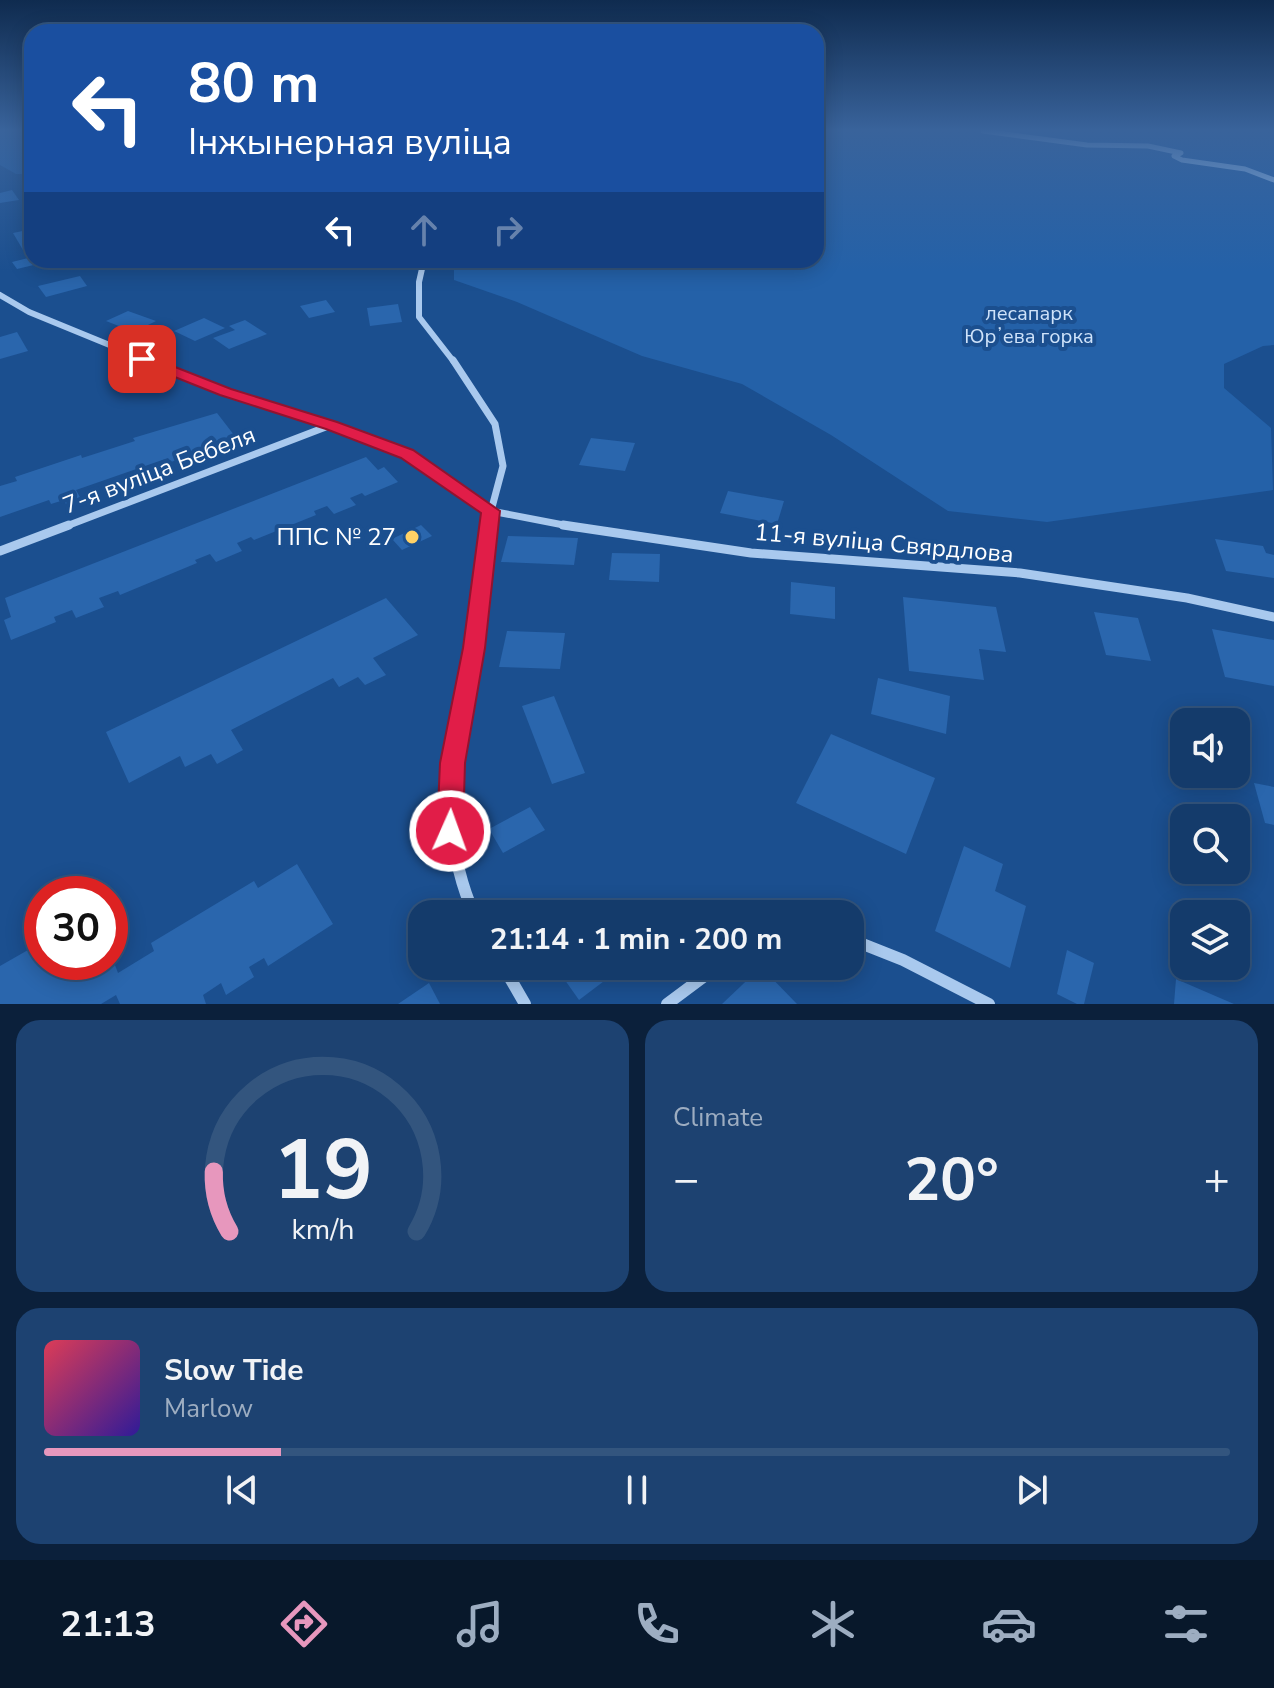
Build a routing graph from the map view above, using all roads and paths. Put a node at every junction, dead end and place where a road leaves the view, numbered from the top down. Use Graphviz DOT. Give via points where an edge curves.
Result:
graph roads {
  1 [pos="422,268"];
  2 [pos="0,295"];
  3 [pos="331,425"];
  4 [pos="491,511"];
  5 [pos="0,551"];
  6 [pos="1274,617"];
  7 [pos="467,900"];
  8 [pos="864,945"];
  9 [pos="511,980"];
  10 [pos="699,980"];
  11 [pos="525,1004"];
  12 [pos="667,1004"];
  13 [pos="989,1004"];
  1 -- 4 [label="street" via="419,317 495,424 503,466"];
  2 -- 3 [label="street" via="211,387"];
  3 -- 4 [label="street" via="407,454"];
  3 -- 5 [label="street, 7-я вуліца Бебеля"];
  4 -- 6 [label="street, 11-я вуліца Свярдлова" via="751,553 1020,573"];
  4 -- 7 [label="street" via="452,777 450,831"];
  8 -- 13 [label="street"];
  9 -- 11 [label="street"];
  10 -- 12 [label="street"];
}
